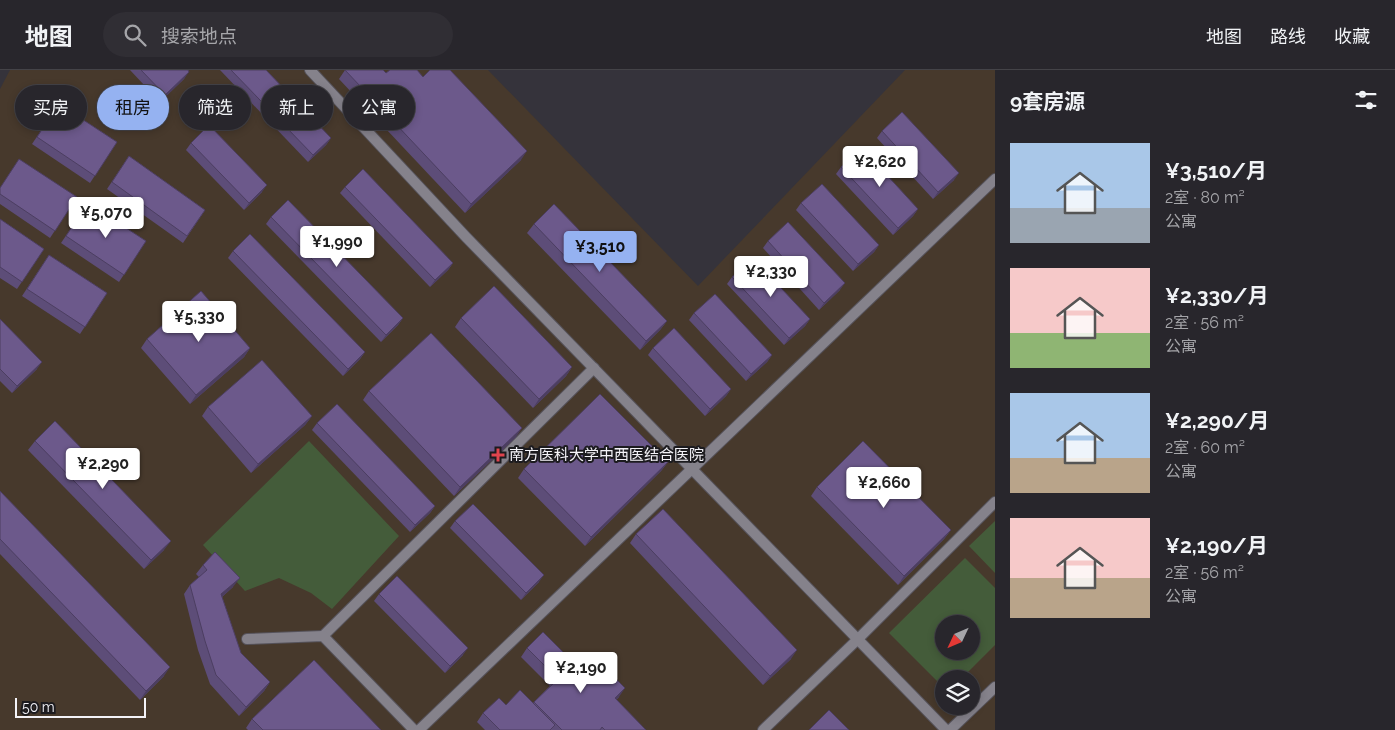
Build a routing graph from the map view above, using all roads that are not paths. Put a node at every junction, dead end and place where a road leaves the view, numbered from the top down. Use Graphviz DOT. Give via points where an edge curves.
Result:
graph roads {
  1 [pos="310,70"];
  2 [pos="995,179"];
  3 [pos="594,368"];
  4 [pos="692,468"];
  5 [pos="995,502"];
  6 [pos="323,636"];
  7 [pos="247,639"];
  8 [pos="857,640"];
  9 [pos="995,687"];
  10 [pos="414,730"];
  11 [pos="419,730"];
  12 [pos="763,730"];
  13 [pos="946,730"];
  14 [pos="950,730"];
  1 -- 3 [label="lane"];
  2 -- 4 [label="lane"];
  3 -- 4 [label="lane"];
  3 -- 6 [label="lane"];
  4 -- 8 [label="lane"];
  4 -- 11 [label="lane"];
  5 -- 8 [label="lane"];
  6 -- 7 [label="lane"];
  6 -- 10 [label="lane"];
  8 -- 12 [label="lane"];
  8 -- 13 [label="lane"];
  9 -- 14 [label="lane"];
}
